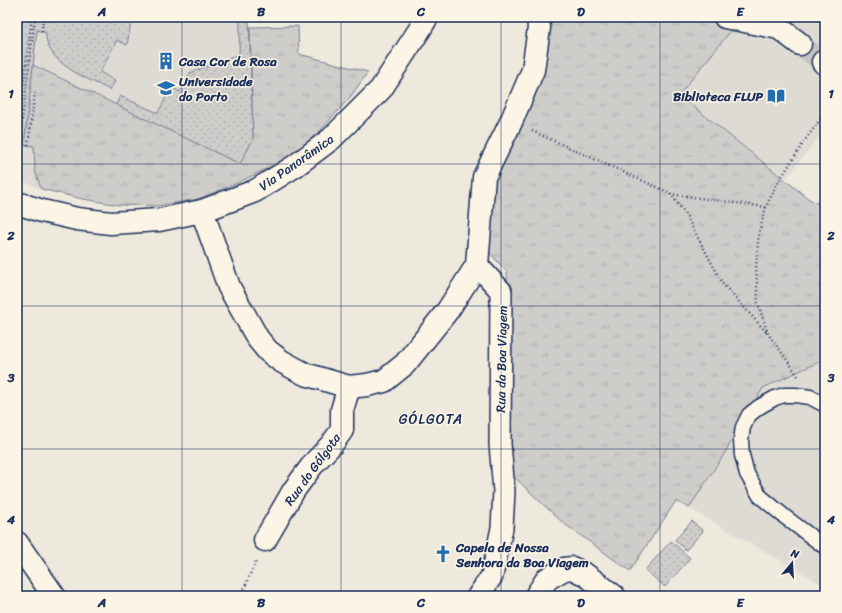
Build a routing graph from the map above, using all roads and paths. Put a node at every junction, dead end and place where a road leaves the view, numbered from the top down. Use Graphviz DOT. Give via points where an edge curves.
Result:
graph roads {
  1 [pos="32,17"];
  2 [pos="35,17"];
  3 [pos="43,17"];
  4 [pos="427,17"];
  5 [pos="538,17"];
  6 [pos="724,17"];
  7 [pos="42,31"];
  8 [pos="800,44"];
  9 [pos="35,93"];
  10 [pos="825,113"];
  11 [pos="511,122"];
  12 [pos="17,132"];
  13 [pos="19,144"];
  14 [pos="28,145"];
  15 [pos="670,194"];
  16 [pos="17,203"];
  17 [pos="766,207"];
  18 [pos="202,211"];
  19 [pos="477,266"];
  20 [pos="768,334"];
  21 [pos="349,386"];
  22 [pos="810,397"];
  23 [pos="825,405"];
  24 [pos="265,540"];
  25 [pos="17,543"];
  26 [pos="825,548"];
  27 [pos="54,596"];
  28 [pos="241,596"];
  29 [pos="478,596"];
  30 [pos="536,596"];
  31 [pos="614,596"];
  1 -- 12 [label="path"];
  2 -- 13 [label="path"];
  3 -- 7 [label="path"];
  4 -- 18 [label="street, Via Panorâmica" via="381,89 331,139 255,191"];
  5 -- 11 [label="street" via="539,28 533,70"];
  6 -- 8 [label="street" via="779,28"];
  9 -- 14 [label="path"];
  10 -- 17 [label="path" via="777,184"];
  11 -- 15 [label="path"];
  11 -- 19 [label="street" via="484,177"];
  15 -- 17 [label="path"];
  15 -- 20 [label="path" via="684,212 723,284"];
  16 -- 18 [label="street, Via Panorâmica" via="77,219 111,223 159,220"];
  17 -- 20 [label="path" via="758,232 756,266 758,303"];
  18 -- 21 [label="street" via="229,287 258,339 268,351 305,374"];
  19 -- 21 [label="street" via="448,310 405,364 384,381"];
  19 -- 29 [label="street, Rua da Boa Viagem" via="501,292 500,444 504,491 502,528 492,576"];
  20 -- 22 [label="path"];
  21 -- 24 [label="street, Rua do Gólgota" via="342,410 342,430 294,490"];
  22 -- 23 [label="lane"];
  22 -- 26 [label="lane" via="784,395 749,415 743,427 742,455 747,474 760,496"];
  24 -- 28 [label="path"];
  25 -- 27 [label="street"];
  30 -- 31 [label="street" via="547,579 564,569 572,568"];
}
